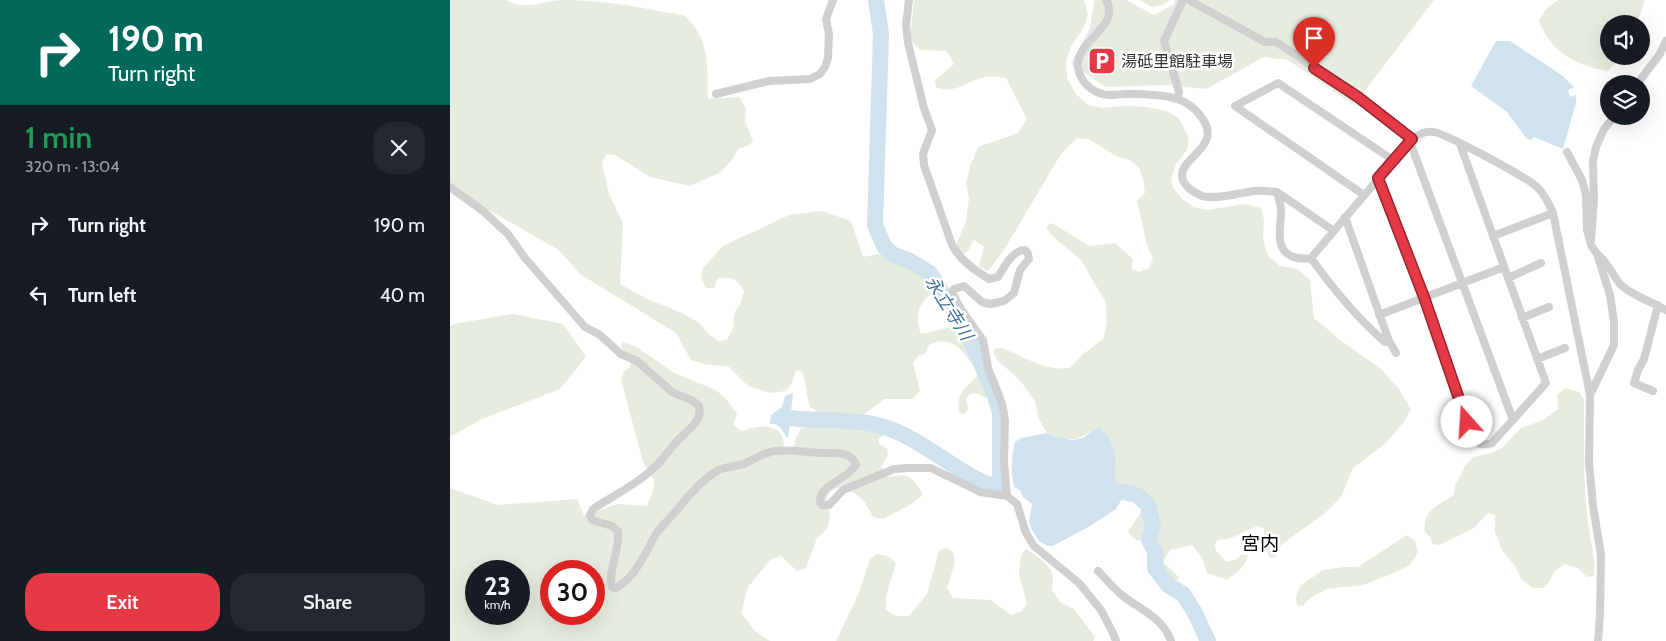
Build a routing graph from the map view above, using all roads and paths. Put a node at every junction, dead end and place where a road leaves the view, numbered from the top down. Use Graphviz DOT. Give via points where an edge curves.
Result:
graph roads {
  1 [pos="832,0"];
  2 [pos="909,0"];
  3 [pos="1106,0"];
  4 [pos="1184,0"];
  5 [pos="1189,0"];
  6 [pos="1666,41"];
  7 [pos="1645,75"];
  8 [pos="716,94"];
  9 [pos="1176,98"];
  10 [pos="1607,125"];
  11 [pos="1411,140"];
  12 [pos="1460,144"];
  13 [pos="1567,152"];
  14 [pos="1393,160"];
  15 [pos="1378,178"];
  16 [pos="450,187"];
  17 [pos="1277,192"];
  18 [pos="1364,195"];
  19 [pos="1553,213"];
  20 [pos="1345,217"];
  21 [pos="1334,230"];
  22 [pos="1493,236"];
  23 [pos="1591,245"];
  24 [pos="1597,254"];
  25 [pos="1311,258"];
  26 [pos="1542,263"];
  27 [pos="1504,267"];
  28 [pos="1508,278"];
  29 [pos="1462,283"];
  30 [pos="1424,297"];
  31 [pos="1658,305"];
  32 [pos="1550,307"];
  33 [pos="1666,310"];
  34 [pos="1380,315"];
  35 [pos="1522,318"];
  36 [pos="1389,341"];
  37 [pos="1565,348"];
  38 [pos="1396,353"];
  39 [pos="1537,359"];
  40 [pos="1653,391"];
  41 [pos="1590,395"];
  42 [pos="1513,420"];
  43 [pos="1007,496"];
  44 [pos="1098,570"];
  45 [pos="1116,641"];
  46 [pos="1171,641"];
  47 [pos="1598,641"];
  1 -- 8 [label="street" via="826,19 830,34 828,58 820,74 810,79 769,81"];
  2 -- 43 [label="street" via="908,43 932,130 923,154 924,165 952,245 958,255 989,279 998,278 1014,253 1020,250 1028,254 1029,259 1020,270 1014,293 1004,301 982,302 964,286 952,292 983,340 988,368 1002,404 1006,420 1004,462"];
  3 -- 9 [label="street" via="1110,6 1109,18 1079,58 1078,70 1083,82 1096,92 1109,95"];
  4 -- 9 [label="street" via="1164,41 1179,92"];
  5 -- 11 [label="street" via="1265,42 1276,42 1358,97"];
  6 -- 7 [label="street"];
  9 -- 17 [label="street" via="1196,110 1208,130 1206,140 1182,174 1184,184 1205,197 1265,190"];
  10 -- 23 [label="street" via="1596,147"];
  11 -- 12 [label="street" via="1420,133 1434,132"];
  11 -- 14 [label="street"];
  11 -- 29 [label="street"];
  12 -- 19 [label="street" via="1537,186"];
  12 -- 22 [label="street"];
  13 -- 23 [label="street" via="1586,195"];
  14 -- 15 [label="street"];
  14 -- 18 [label="street" via="1278,83 1235,106"];
  15 -- 18 [label="street"];
  15 -- 30 [label="street"];
  16 -- 43 [label="street" via="508,234 585,327 637,361 672,392 699,406 700,418 696,424 678,439 656,467 590,515 592,520 612,526 618,532 618,548 610,577 612,587 621,585 633,573 658,532 699,483 719,470 733,468 772,451 842,454 855,461 856,466 827,487 820,499 825,506 843,490 902,468 931,468 980,492"];
  17 -- 21 [label="street"];
  17 -- 25 [label="street" via="1282,248 1296,258"];
  18 -- 20 [label="street"];
  19 -- 22 [label="street"];
  19 -- 41 [label="street"];
  20 -- 21 [label="street"];
  20 -- 34 [label="street"];
  21 -- 25 [label="street"];
  22 -- 27 [label="street"];
  23 -- 24 [label="street"];
  24 -- 31 [label="street" via="1621,284"];
  24 -- 41 [label="street" via="1610,295 1614,345"];
  25 -- 36 [label="street" via="1340,298 1367,327 1384,342"];
  26 -- 28 [label="street"];
  27 -- 28 [label="street"];
  27 -- 29 [label="street"];
  28 -- 35 [label="street"];
  29 -- 30 [label="street"];
  29 -- 42 [label="street"];
  30 -- 34 [label="street"];
  30 -- 42 [label="street" via="1473,439 1485,446 1492,443"];
  31 -- 33 [label="street"];
  31 -- 40 [label="street" via="1634,383"];
  32 -- 35 [label="street"];
  34 -- 36 [label="street"];
  35 -- 39 [label="street"];
  36 -- 38 [label="street"];
  37 -- 39 [label="street"];
  39 -- 42 [label="street" via="1546,383"];
  41 -- 47 [label="street" via="1593,506 1601,555"];
  43 -- 45 [label="street" via="1017,504 1026,533 1034,546 1079,583 1101,610"];
  44 -- 46 [label="street" via="1122,595 1154,616"];
}
